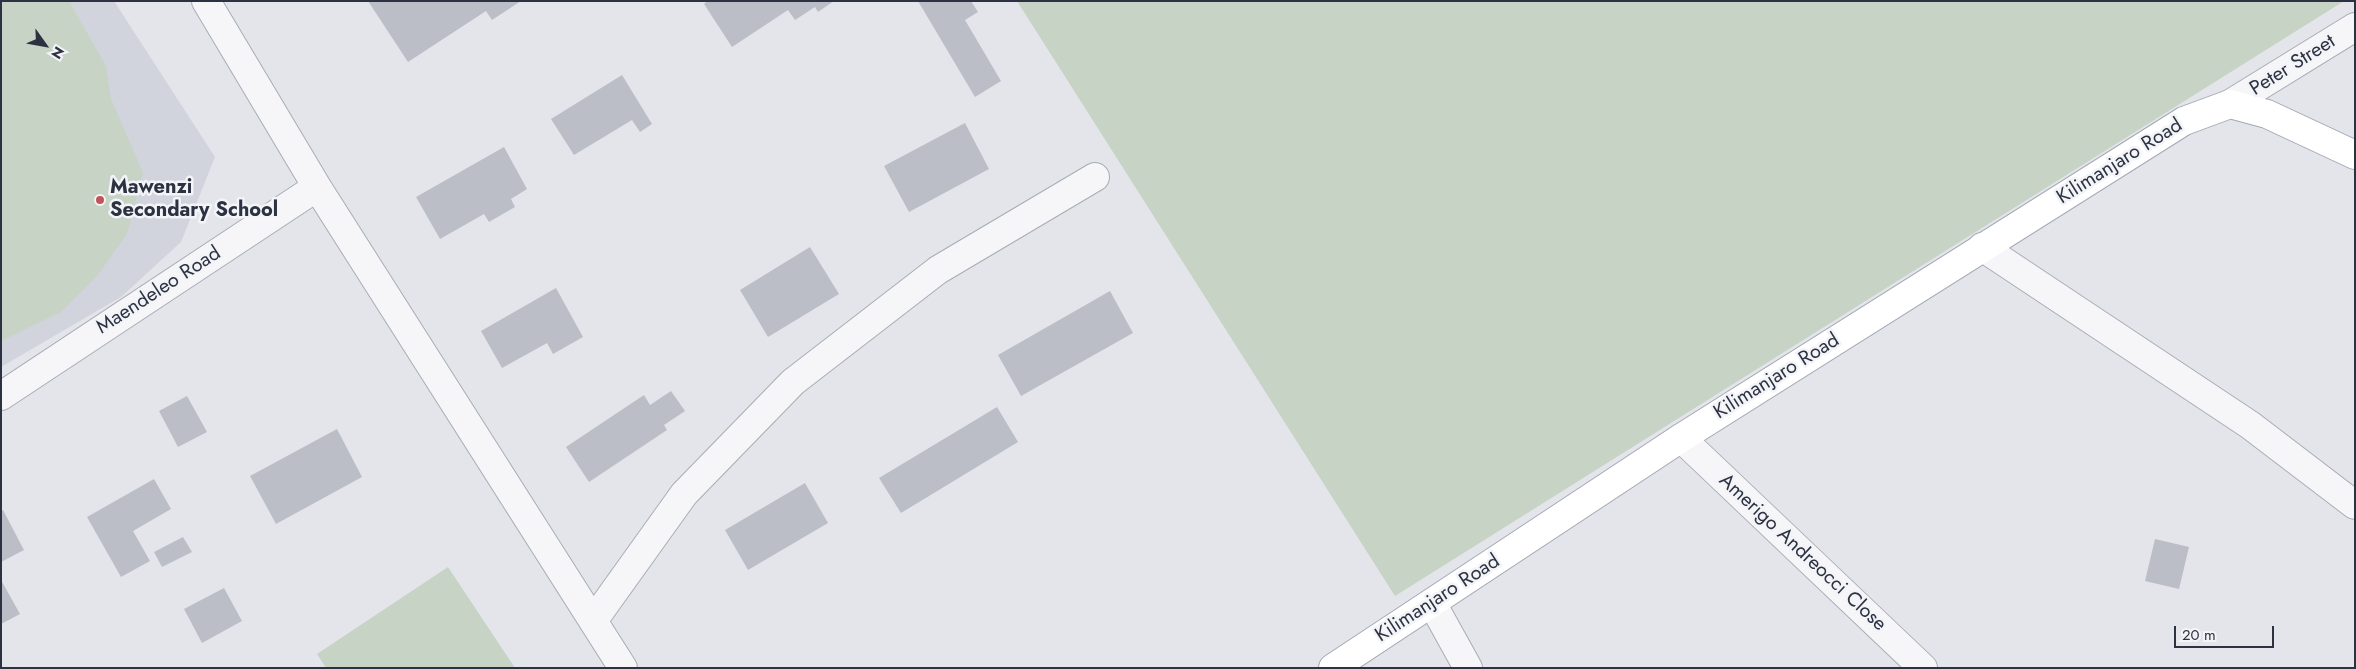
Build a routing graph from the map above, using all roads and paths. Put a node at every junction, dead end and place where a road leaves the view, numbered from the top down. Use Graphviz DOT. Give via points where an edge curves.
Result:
graph roads {
  1 [pos="206,1"];
  2 [pos="2355,27"];
  3 [pos="2230,104"];
  4 [pos="2355,155"];
  5 [pos="1095,177"];
  6 [pos="317,187"];
  7 [pos="1982,247"];
  8 [pos="1,396"];
  9 [pos="1681,438"];
  10 [pos="2355,505"];
  11 [pos="1432,603"];
  12 [pos="593,621"];
  13 [pos="623,668"];
  14 [pos="1333,668"];
  15 [pos="1468,668"];
  16 [pos="1923,668"];
  1 -- 6 [label="street"];
  2 -- 3 [label="street, Peter Street"];
  3 -- 4 [label="main road" via="2267,114"];
  3 -- 7 [label="main road, Kilimanjaro Road" via="2184,121"];
  5 -- 12 [label="street" via="938,270 793,382 684,494"];
  6 -- 8 [label="street, Maendeleo Road"];
  6 -- 12 [label="street"];
  7 -- 9 [label="main road, Kilimanjaro Road"];
  7 -- 10 [label="street" via="2250,426"];
  9 -- 11 [label="main road, Kilimanjaro Road"];
  9 -- 16 [label="street, Amerigo Andreocci Close"];
  11 -- 14 [label="main road, Kilimanjaro Road"];
  11 -- 15 [label="street"];
  12 -- 13 [label="street"];
}
